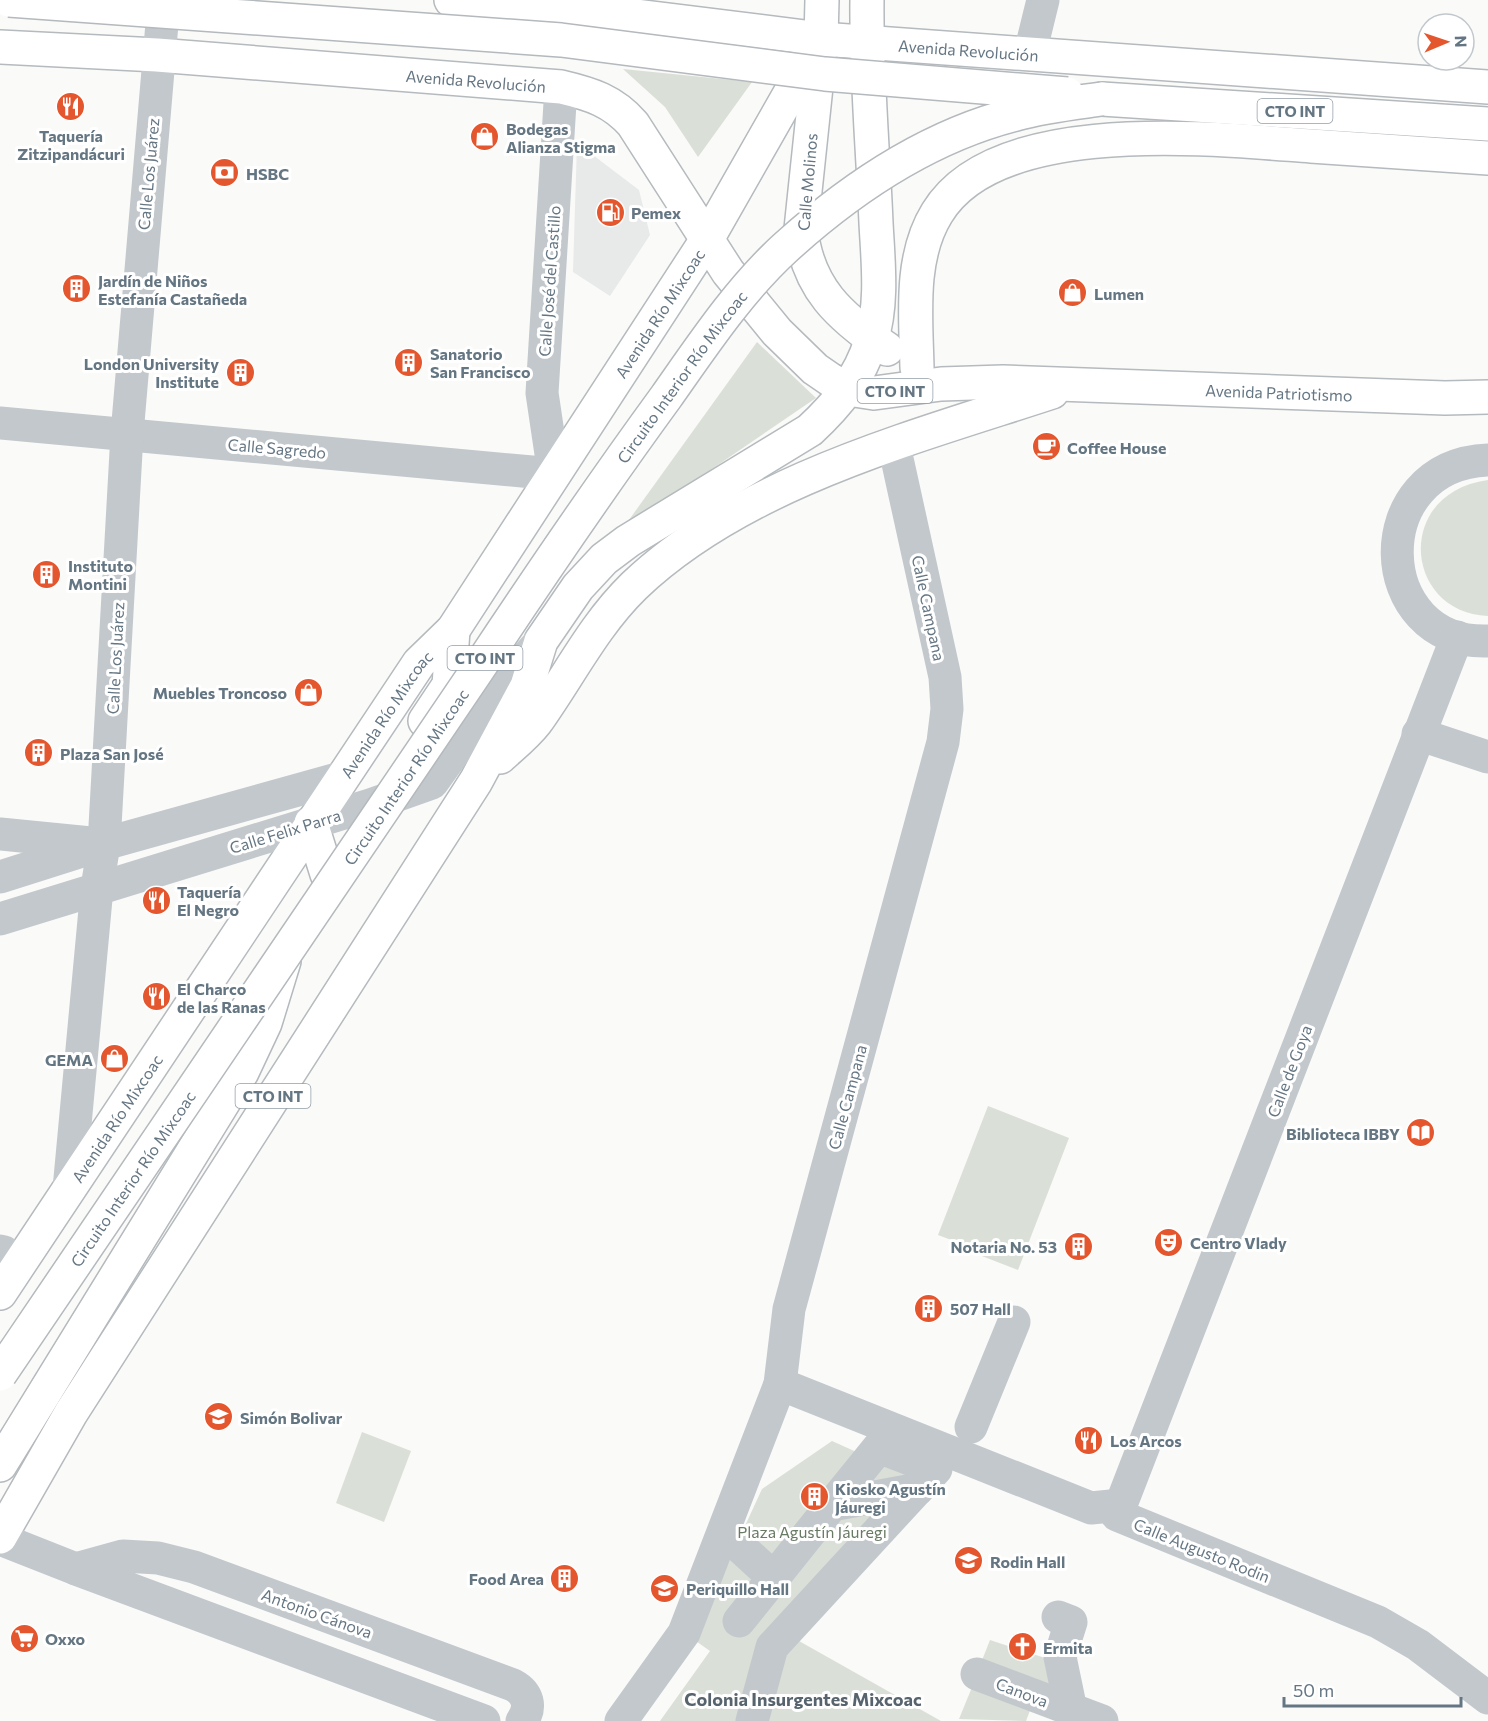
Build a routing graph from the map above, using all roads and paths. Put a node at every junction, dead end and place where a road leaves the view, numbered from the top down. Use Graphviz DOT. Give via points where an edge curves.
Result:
graph roads {
  1 [pos="9,0"];
  2 [pos="164,0"];
  3 [pos="451,0"];
  4 [pos="822,0"];
  5 [pos="867,0"];
  6 [pos="1043,0"];
  7 [pos="563,4"];
  8 [pos="821,39"];
  9 [pos="866,43"];
  10 [pos="0,47"];
  11 [pos="1030,53"];
  12 [pos="157,55"];
  13 [pos="561,87"];
  14 [pos="1488,87"];
  15 [pos="1102,99"];
  16 [pos="1488,124"];
  17 [pos="1488,158"];
  18 [pos="706,241"];
  19 [pos="872,338"];
  20 [pos="929,376"];
  21 [pos="1071,386"];
  22 [pos="848,389"];
  23 [pos="1488,397"];
  24 [pos="0,423"];
  25 [pos="128,434"];
  26 [pos="894,445"];
  27 [pos="1488,460"];
  28 [pos="554,474"];
  29 [pos="453,630"];
  30 [pos="1472,639"];
  31 [pos="541,641"];
  32 [pos="1418,734"];
  33 [pos="1488,757"];
  34 [pos="341,778"];
  35 [pos="476,781"];
  36 [pos="370,805"];
  37 [pos="311,823"];
  38 [pos="0,834"];
  39 [pos="104,844"];
  40 [pos="327,874"];
  41 [pos="0,877"];
  42 [pos="97,888"];
  43 [pos="0,919"];
  44 [pos="69,1189"];
  45 [pos="0,1293"];
  46 [pos="1014,1322"];
  47 [pos="0,1374"];
  48 [pos="780,1384"];
  49 [pos="971,1427"];
  50 [pos="0,1465"];
  51 [pos="927,1479"];
  52 [pos="832,1505"];
  53 [pos="1121,1505"];
  54 [pos="0,1538"];
  55 [pos="738,1545"];
  56 [pos="76,1569"];
  57 [pos="774,1578"];
  58 [pos="700,1591"];
  59 [pos="1058,1617"];
  60 [pos="738,1621"];
  61 [pos="772,1647"];
  62 [pos="977,1674"];
  63 [pos="1488,1698"];
  64 [pos="1031,1709"];
  65 [pos="1071,1710"];
  66 [pos="484,1721"];
  67 [pos="522,1721"];
  68 [pos="621,1721"];
  69 [pos="752,1721"];
  70 [pos="1102,1721"];
  1 -- 15 [label="main road, bridge" via="549,39 825,74 1038,89"];
  2 -- 12 [label="street, Calle Los Juárez"];
  3 -- 7 [label="main road, Avenida Revolución"];
  4 -- 8 [label="main road, Calle Molinos"];
  5 -- 9 [label="main road"];
  6 -- 11 [label="street"];
  7 -- 8 [label="main road, Avenida Revolución"];
  8 -- 9 [label="main road, Avenida Revolución / CTO INT"];
  8 -- 18 [label="main road, Avenida Río Mixcoac / CTO INT"];
  8 -- 19 [label="main road, Calle Molinos" via="804,186 803,254 830,302"];
  9 -- 11 [label="main road, Avenida Revolución / CTO INT"];
  9 -- 19 [label="main road" via="878,295"];
  10 -- 12 [label="main road, Avenida Revolución"];
  11 -- 14 [label="main road, Avenida Revolución / CTO INT"];
  12 -- 13 [label="main road, Avenida Revolución"];
  12 -- 25 [label="street, Calle Los Juárez"];
  13 -- 18 [label="main road, Avenida Revolución" via="596,96 623,112 654,154"];
  13 -- 28 [label="street, Calle José del Castillo" via="542,393"];
  15 -- 16 [label="main road, CTO INT"];
  15 -- 47 [label="main road, Circuito Interior Río Mixcoac / CTO INT, bridge" via="1015,114 927,147 832,209 783,250 752,284 569,533"];
  17 -- 20 [label="main road, CTO INT" via="1209,139 1090,142 1010,159 979,173 952,193 929,227 917,280"];
  18 -- 22 [label="main road, Avenida Revolución" via="777,332 815,369"];
  18 -- 28 [label="main road, Avenida Río Mixcoac / CTO INT"];
  19 -- 20 [label="main road, Calle Molinos"];
  19 -- 22 [label="main road"];
  20 -- 21 [label="main road, Avenida Patriotismo / CTO INT"];
  20 -- 22 [label="main road, Avenida Patriotismo / CTO INT" via="874,393"];
  21 -- 23 [label="main road, Avenida Patriotismo / CTO INT"];
  21 -- 26 [label="main road, Avenida Patriotismo / CTO INT"];
  22 -- 31 [label="main road, CTO INT" via="810,430 610,554 578,587"];
  24 -- 25 [label="street, Calle Sagredo"];
  25 -- 28 [label="street, Calle Sagredo"];
  25 -- 39 [label="street, Calle Los Juárez"];
  26 -- 35 [label="main road, CTO INT" via="804,480 726,519 663,561 607,615 534,724"];
  26 -- 48 [label="street, Calle Campana" via="945,678 946,720 789,1309"];
  27 -- 30 [label="street" via="1457,465 1425,484 1404,513 1398,530 1396,566 1409,599 1434,625"];
  28 -- 29 [label="main road, Avenida Río Mixcoac / CTO INT"];
  29 -- 34 [label="main road, Avenida Río Mixcoac / CTO INT" via="419,663"];
  29 -- 36 [label="main road" via="449,685"];
  30 -- 32 [label="street, Calle de Goya"];
  31 -- 35 [label="main road, CTO INT" via="527,687"];
  31 -- 36 [label="street, Calle Felix Parra" via="506,681 432,783"];
  32 -- 33 [label="street"];
  32 -- 53 [label="street, Calle de Goya"];
  34 -- 37 [label="main road, Avenida Río Mixcoac / CTO INT"];
  34 -- 39 [label="street"];
  35 -- 54 [label="main road, CTO INT" via="71,1413"];
  36 -- 37 [label="street, Calle Felix Parra"];
  36 -- 40 [label="main road"];
  37 -- 40 [label="main road"];
  37 -- 42 [label="street, Calle Felix Parra"];
  37 -- 44 [label="main road, Avenida Río Mixcoac / CTO INT"];
  38 -- 39 [label="street"];
  39 -- 41 [label="street"];
  39 -- 42 [label="street, Calle Los Juárez"];
  40 -- 50 [label="main road" via="291,938 265,1023 242,1072"];
  42 -- 43 [label="street, Calle Felix Parra"];
  42 -- 44 [label="street, Calle Los Juárez"];
  44 -- 45 [label="main road, Avenida Río Mixcoac / CTO INT"];
  46 -- 49 [label="street"];
  48 -- 53 [label="street, Calle Augusto Rodin" via="1091,1508"];
  48 -- 58 [label="street, Calle Campana"];
  51 -- 52 [label="street"];
  51 -- 52 [label="street" via="879,1446"];
  51 -- 61 [label="street"];
  52 -- 57 [label="street"];
  53 -- 63 [label="street, Calle Augusto Rodin" via="1117,1515 1378,1622 1418,1645"];
  54 -- 56 [label="street"];
  55 -- 57 [label="street"];
  56 -- 66 [label="street"];
  56 -- 67 [label="street, Antonio Cánova" via="123,1556 158,1558 194,1567 513,1685 527,1700 527,1714"];
  57 -- 60 [label="street"];
  58 -- 60 [label="street"];
  58 -- 68 [label="street, Calle Campana" via="684,1633"];
  59 -- 65 [label="street" via="1071,1622 1060,1657"];
  60 -- 61 [label="street"];
  61 -- 69 [label="street"];
  62 -- 64 [label="street, Canova"];
  64 -- 65 [label="street, Canova"];
  65 -- 70 [label="street, Canova"];
}
